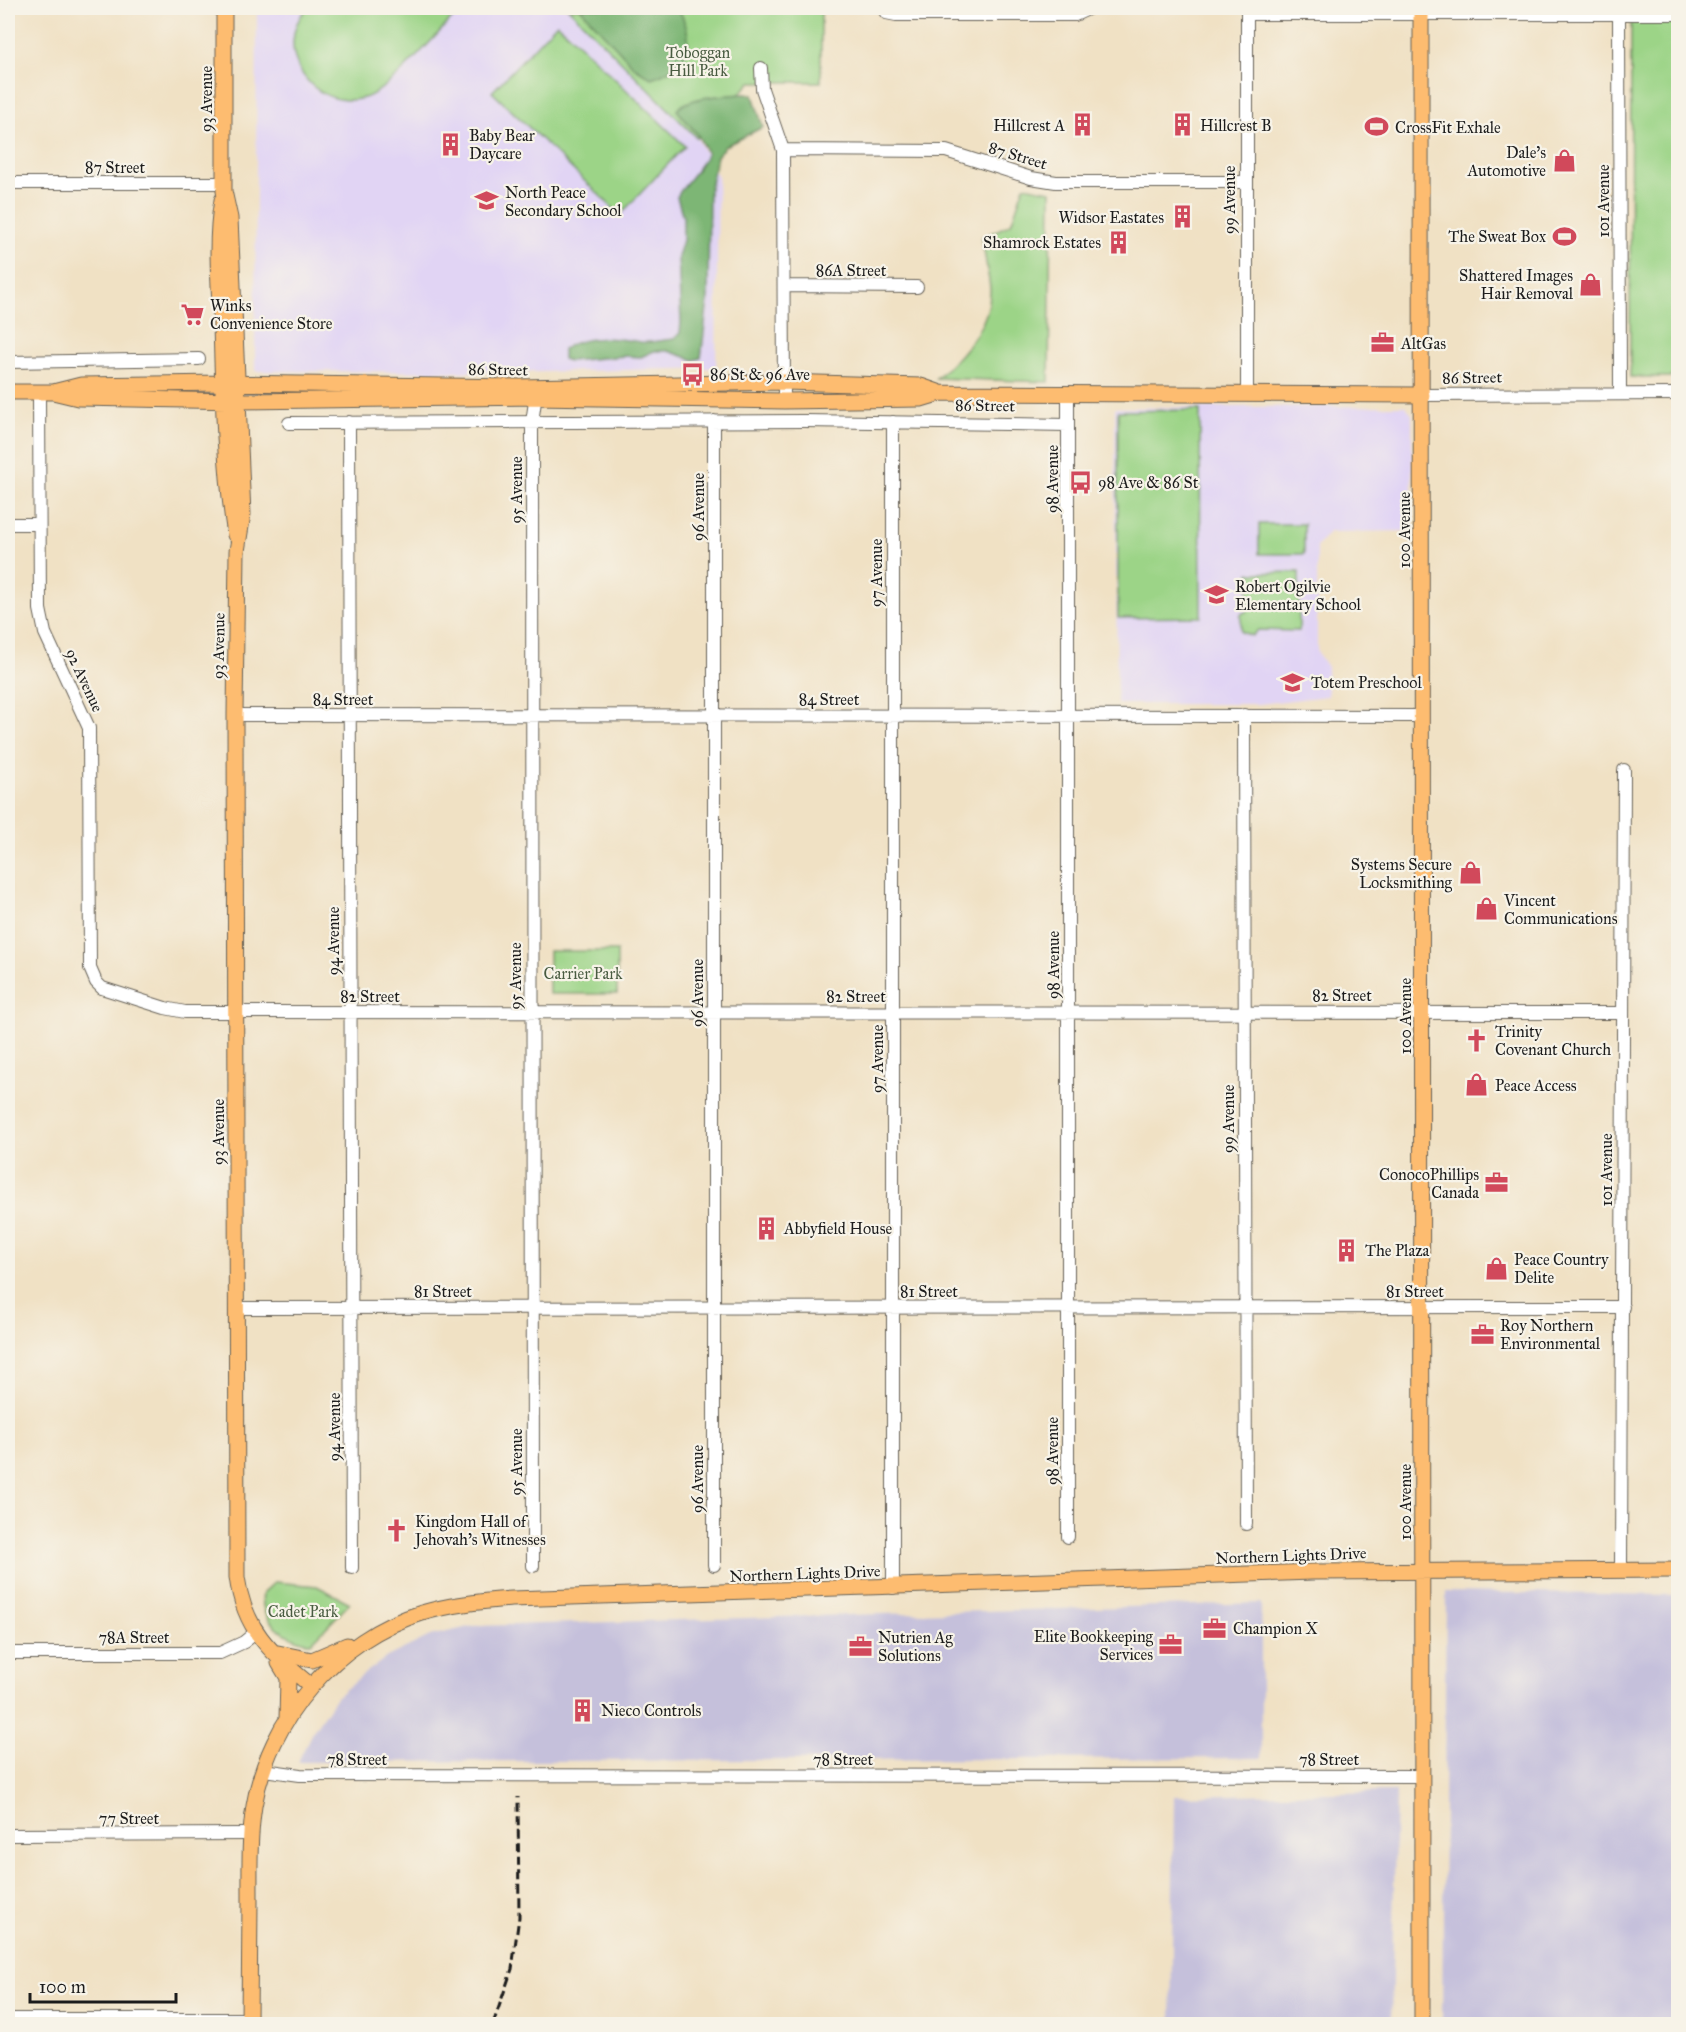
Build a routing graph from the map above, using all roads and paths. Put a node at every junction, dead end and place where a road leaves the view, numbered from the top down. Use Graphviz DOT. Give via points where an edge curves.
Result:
graph roads {
  1 [pos="224,8"];
  2 [pos="1090,8"];
  3 [pos="885,10"];
  4 [pos="1246,11"];
  5 [pos="1421,11"];
  6 [pos="1618,11"];
  7 [pos="1678,14"];
  8 [pos="762,68"];
  9 [pos="783,150"];
  10 [pos="1246,182"];
  11 [pos="8,183"];
  12 [pos="224,187"];
  13 [pos="784,286"];
  14 [pos="917,287"];
  15 [pos="199,359"];
  16 [pos="8,362"];
  17 [pos="784,382"];
  18 [pos="222,383"];
  19 [pos="239,384"];
  20 [pos="8,392"];
  21 [pos="46,392"];
  22 [pos="536,392"];
  23 [pos="941,393"];
  24 [pos="1247,393"];
  25 [pos="1068,394"];
  26 [pos="1422,394"];
  27 [pos="1620,394"];
  28 [pos="1678,394"];
  29 [pos="223,400"];
  30 [pos="239,401"];
  31 [pos="784,401"];
  32 [pos="714,421"];
  33 [pos="350,422"];
  34 [pos="532,422"];
  35 [pos="893,422"];
  36 [pos="289,423"];
  37 [pos="1068,425"];
  38 [pos="8,524"];
  39 [pos="39,524"];
  40 [pos="237,551"];
  41 [pos="235,715"];
  42 [pos="349,715"];
  43 [pos="532,715"];
  44 [pos="892,715"];
  45 [pos="1069,715"];
  46 [pos="1244,715"];
  47 [pos="714,716"];
  48 [pos="1422,716"];
  49 [pos="1624,770"];
  50 [pos="96,982"];
  51 [pos="236,1012"];
  52 [pos="350,1012"];
  53 [pos="531,1012"];
  54 [pos="713,1012"];
  55 [pos="893,1012"];
  56 [pos="1069,1012"];
  57 [pos="1245,1012"];
  58 [pos="1423,1012"];
  59 [pos="1621,1013"];
  60 [pos="1069,1307"];
  61 [pos="1623,1307"];
  62 [pos="236,1308"];
  63 [pos="350,1308"];
  64 [pos="532,1308"];
  65 [pos="713,1308"];
  66 [pos="892,1308"];
  67 [pos="1245,1308"];
  68 [pos="1423,1308"];
  69 [pos="1246,1524"];
  70 [pos="1068,1537"];
  71 [pos="714,1565"];
  72 [pos="533,1566"];
  73 [pos="352,1568"];
  74 [pos="1423,1570"];
  75 [pos="1621,1570"];
  76 [pos="1678,1570"];
  77 [pos="893,1588"];
  78 [pos="255,1632"];
  79 [pos="378,1632"];
  80 [pos="270,1651"];
  81 [pos="8,1653"];
  82 [pos="310,1686"];
  83 [pos="287,1719"];
  84 [pos="264,1770"];
  85 [pos="1422,1776"];
  86 [pos="250,1834"];
  87 [pos="8,1835"];
  88 [pos="8,2019"];
  89 [pos="249,2022"];
  90 [pos="1422,2025"];
  1 -- 12 [label="main road, 93 Avenue"];
  2 -- 3 [label="street" via="1075,15 896,15"];
  4 -- 5 [label="street"];
  4 -- 10 [label="street, 99 Avenue"];
  5 -- 6 [label="street"];
  5 -- 26 [label="main road, 100 Avenue"];
  6 -- 7 [label="street"];
  6 -- 27 [label="street, 101 Avenue"];
  8 -- 9 [label="street" via="762,89"];
  9 -- 10 [label="street, 87 Street" via="946,151 1056,182"];
  9 -- 13 [label="street"];
  10 -- 24 [label="street, 99 Avenue"];
  11 -- 12 [label="street, 87 Street"];
  12 -- 18 [label="main road, 93 Avenue" via="219,218"];
  12 -- 19 [label="main road, 93 Avenue" via="230,218"];
  13 -- 14 [label="street, 86A Street"];
  13 -- 17 [label="street"];
  15 -- 16 [label="street"];
  17 -- 22 [label="main road, 86 Street"];
  17 -- 23 [label="main road, 86 Street" via="921,386"];
  17 -- 31 [label="street"];
  18 -- 19 [label="main road, 86 Street"];
  18 -- 21 [label="main road, 86 Street" via="81,386"];
  18 -- 29 [label="main road, 93 Avenue"];
  19 -- 22 [label="main road, 86 Street"];
  19 -- 30 [label="main road, 93 Avenue"];
  20 -- 21 [label="main road, 86 Street"];
  21 -- 29 [label="main road, 86 Street" via="78,398"];
  21 -- 39 [label="street, 92 Avenue"];
  22 -- 30 [label="main road, 86 Street"];
  22 -- 31 [label="main road, 86 Street"];
  22 -- 34 [label="street, 95 Avenue"];
  23 -- 25 [label="main road, 86 Street"];
  23 -- 31 [label="main road, 86 Street" via="921,399"];
  24 -- 25 [label="main road, 86 Street"];
  24 -- 26 [label="main road, 86 Street"];
  25 -- 37 [label="street, 98 Avenue"];
  26 -- 27 [label="street, 86 Street"];
  26 -- 48 [label="main road, 100 Avenue"];
  27 -- 28 [label="street, 86 Street"];
  29 -- 30 [label="main road, 86 Street"];
  29 -- 40 [label="main road, 93 Avenue"];
  30 -- 40 [label="main road, 93 Avenue" via="243,514"];
  32 -- 34 [label="street, 86 Street"];
  32 -- 35 [label="street, 86 Street"];
  32 -- 47 [label="street, 96 Avenue"];
  33 -- 34 [label="street, 86 Street"];
  33 -- 36 [label="street, 86 Street"];
  33 -- 42 [label="street, 94 Avenue"];
  34 -- 43 [label="street, 95 Avenue"];
  35 -- 37 [label="street, 86 Street"];
  35 -- 44 [label="street, 97 Avenue"];
  37 -- 45 [label="street, 98 Avenue"];
  38 -- 39 [label="street"];
  39 -- 50 [label="street, 92 Avenue" via="42,622 89,728 90,958 91,975"];
  40 -- 41 [label="main road, 93 Avenue"];
  41 -- 42 [label="street, 84 Street"];
  41 -- 51 [label="main road, 93 Avenue"];
  42 -- 43 [label="street, 84 Street"];
  42 -- 52 [label="street, 94 Avenue"];
  43 -- 47 [label="street, 84 Street"];
  43 -- 53 [label="street, 95 Avenue"];
  44 -- 45 [label="street, 84 Street"];
  44 -- 47 [label="street, 84 Street"];
  44 -- 55 [label="street, 97 Avenue"];
  45 -- 46 [label="street, 84 Street"];
  45 -- 56 [label="street, 98 Avenue"];
  46 -- 48 [label="street, 84 Street"];
  46 -- 57 [label="street, 99 Avenue"];
  47 -- 54 [label="street, 96 Avenue"];
  48 -- 58 [label="main road, 100 Avenue"];
  49 -- 59 [label="street, 101 Avenue"];
  50 -- 51 [label="street, 82 Street" via="102,988 175,1011"];
  51 -- 52 [label="street, 82 Street"];
  51 -- 62 [label="main road, 93 Avenue"];
  52 -- 53 [label="street, 82 Street"];
  52 -- 63 [label="street, 94 Avenue"];
  53 -- 54 [label="street, 82 Street"];
  53 -- 64 [label="street, 95 Avenue"];
  54 -- 55 [label="street, 82 Street"];
  54 -- 65 [label="street, 96 Avenue"];
  55 -- 56 [label="street, 82 Street"];
  55 -- 66 [label="street, 97 Avenue"];
  56 -- 57 [label="street, 82 Street"];
  56 -- 60 [label="street, 98 Avenue"];
  57 -- 58 [label="street, 82 Street"];
  57 -- 67 [label="street, 99 Avenue"];
  58 -- 59 [label="street, 82 Street"];
  58 -- 68 [label="main road, 100 Avenue"];
  59 -- 61 [label="street, 101 Avenue"];
  60 -- 66 [label="street, 81 Street"];
  60 -- 67 [label="street, 81 Street"];
  60 -- 70 [label="street, 98 Avenue"];
  61 -- 68 [label="street, 81 Street"];
  61 -- 75 [label="street, 101 Avenue"];
  62 -- 63 [label="street, 81 Street"];
  62 -- 78 [label="main road, 93 Avenue" via="237,1578 242,1605"];
  63 -- 64 [label="street, 81 Street"];
  63 -- 73 [label="street, 94 Avenue"];
  64 -- 65 [label="street, 81 Street"];
  64 -- 72 [label="street, 95 Avenue"];
  65 -- 66 [label="street, 81 Street"];
  65 -- 71 [label="street, 96 Avenue"];
  66 -- 77 [label="street, 97 Avenue"];
  67 -- 68 [label="street, 81 Street"];
  67 -- 69 [label="street, 99 Avenue"];
  68 -- 74 [label="main road, 100 Avenue"];
  74 -- 75 [label="main road, Northern Lights Drive"];
  74 -- 77 [label="main road, Northern Lights Drive"];
  74 -- 85 [label="main road, 100 Avenue"];
  75 -- 76 [label="main road, Northern Lights Drive"];
  77 -- 79 [label="main road, Northern Lights Drive" via="479,1601 420,1613"];
  78 -- 80 [label="main road, 93 Avenue"];
  78 -- 81 [label="street, 78A Street" via="220,1653"];
  79 -- 80 [label="main road" via="312,1660"];
  79 -- 82 [label="main road, Northern Lights Drive" via="336,1661"];
  80 -- 82 [label="main road, 93 Avenue"];
  80 -- 83 [label="main road" via="288,1677"];
  82 -- 83 [label="main road, Northern Lights Drive"];
  83 -- 84 [label="main road, Northern Lights Drive"];
  84 -- 85 [label="street, 78 Street" via="300,1775"];
  84 -- 86 [label="main road, Northern Lights Drive"];
  85 -- 90 [label="main road, 100 Avenue"];
  86 -- 87 [label="street, 77 Street"];
  86 -- 89 [label="main road, Northern Lights Drive"];
  88 -- 89 [label="street"];
}
